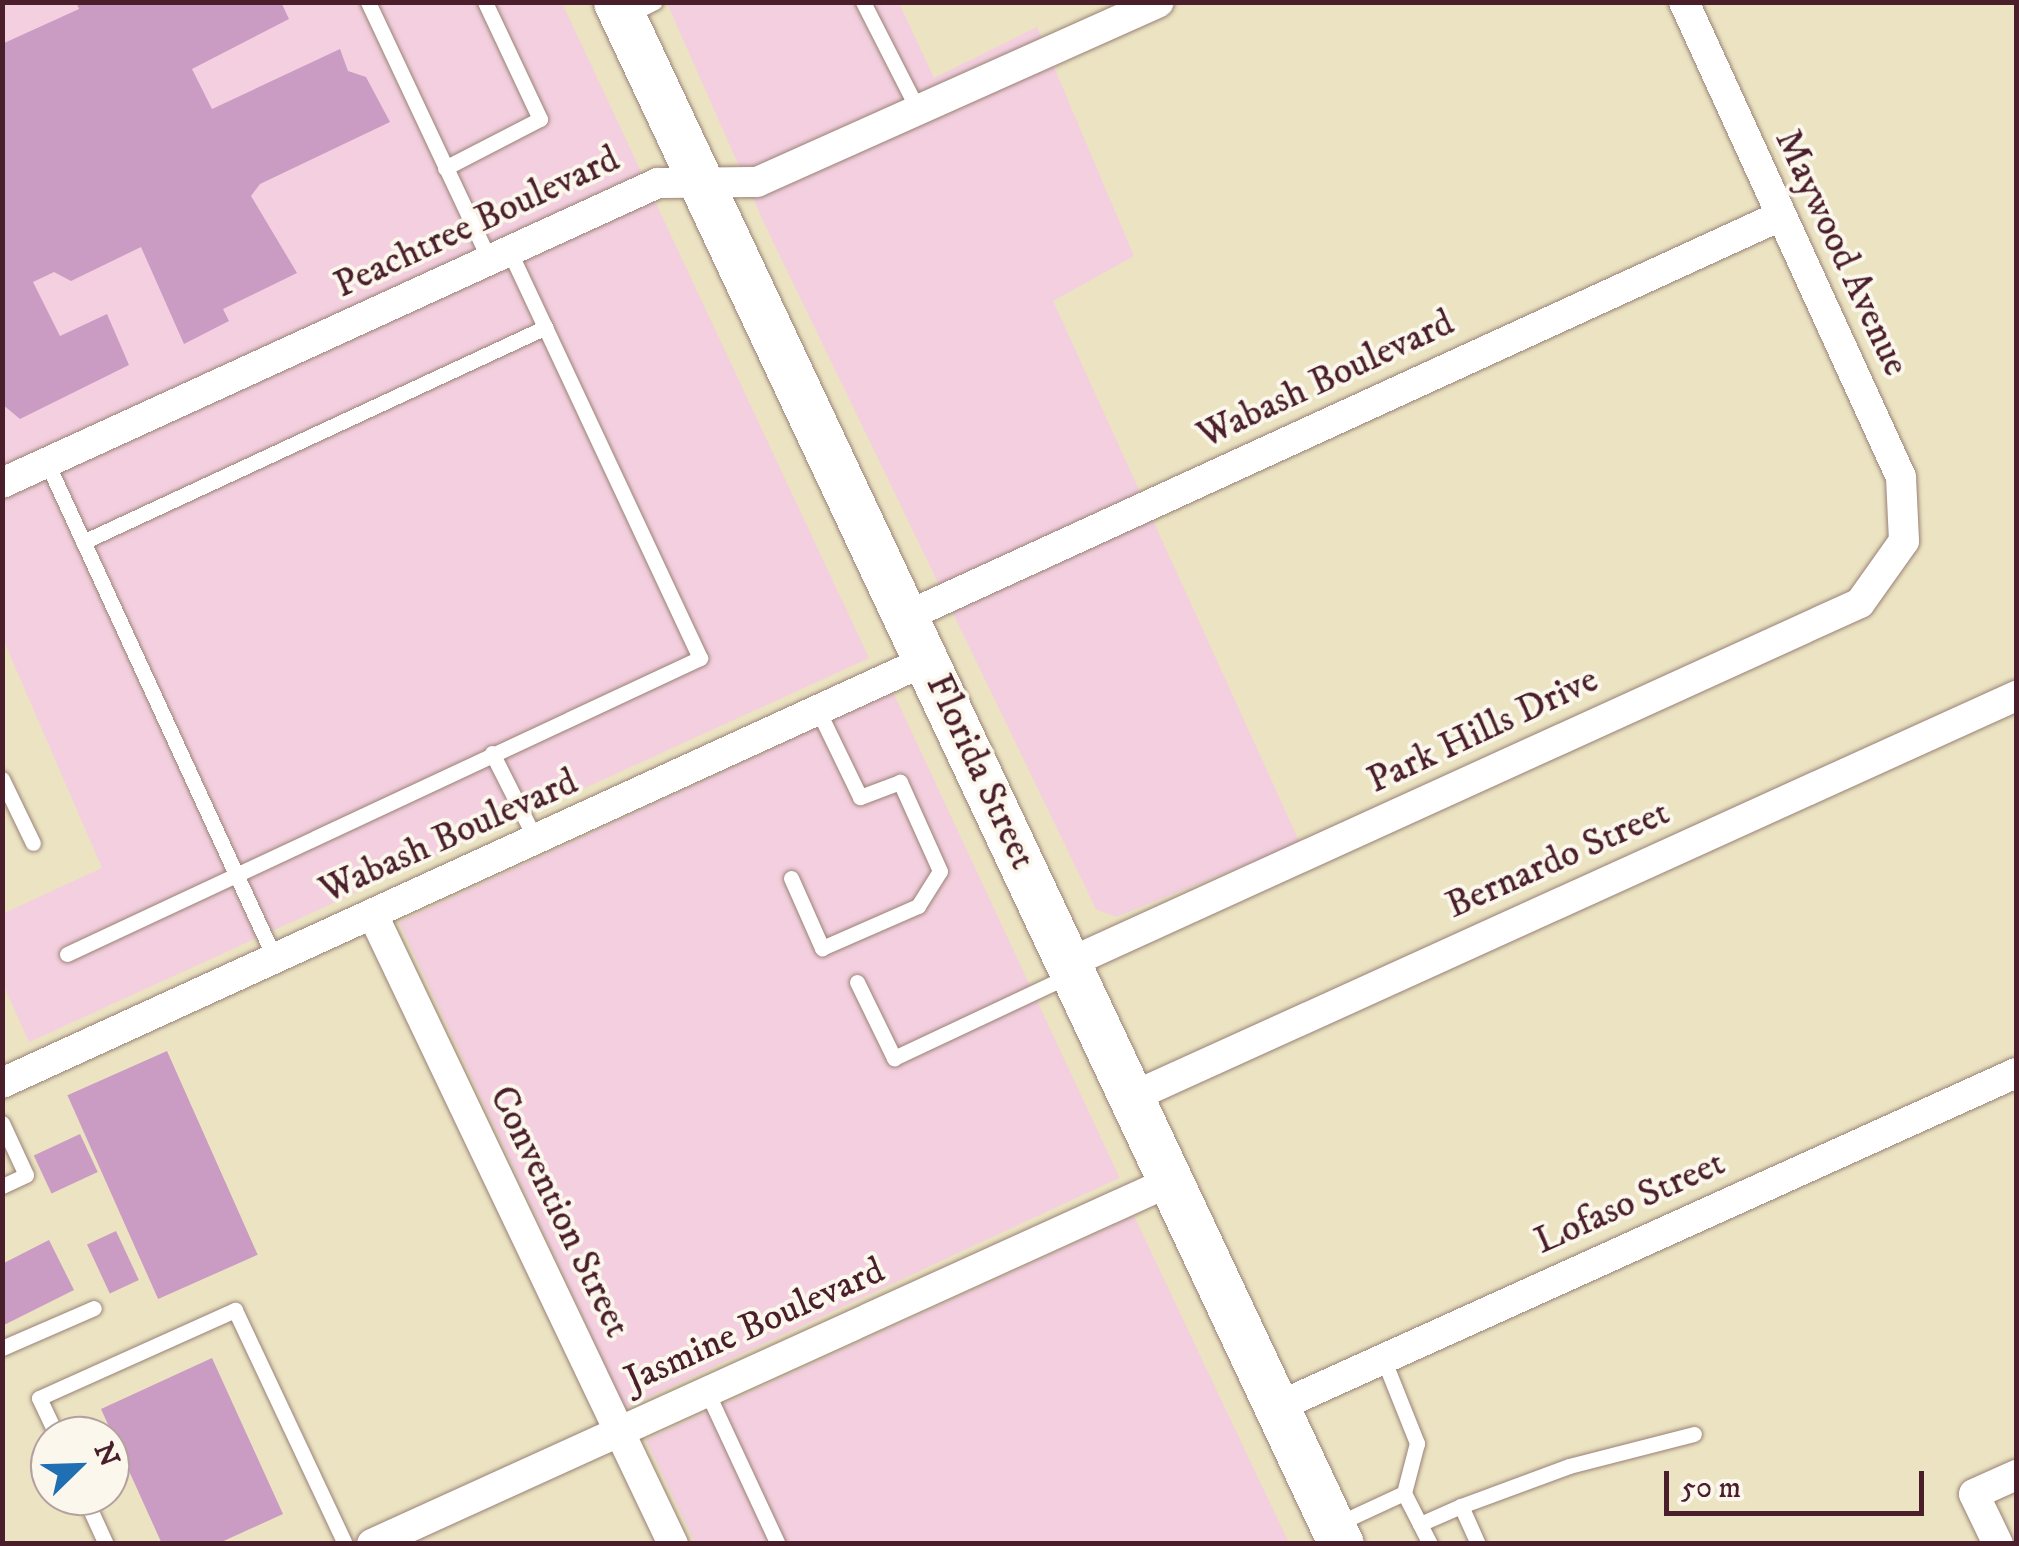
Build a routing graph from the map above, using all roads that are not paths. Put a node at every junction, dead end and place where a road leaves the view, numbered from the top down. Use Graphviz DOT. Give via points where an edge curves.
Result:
graph roads {
  1 [pos="368,2"];
  2 [pos="485,2"];
  3 [pos="863,2"];
  4 [pos="1159,2"];
  5 [pos="1684,2"];
  6 [pos="632,8"];
  7 [pos="918,110"];
  8 [pos="445,168"];
  9 [pos="702,182"];
  10 [pos="1778,217"];
  11 [pos="500,257"];
  12 [pos="546,326"];
  13 [pos="48,466"];
  14 [pos="2,483"];
  15 [pos="1904,541"];
  16 [pos="83,542"];
  17 [pos="907,616"];
  18 [pos="927,660"];
  19 [pos="2016,696"];
  20 [pos="818,710"];
  21 [pos="492,753"];
  22 [pos="2,778"];
  23 [pos="34,842"];
  24 [pos="537,842"];
  25 [pos="239,873"];
  26 [pos="791,878"];
  27 [pos="373,915"];
  28 [pos="67,954"];
  29 [pos="275,960"];
  30 [pos="1071,968"];
  31 [pos="857,982"];
  32 [pos="2016,1072"];
  33 [pos="2,1083"];
  34 [pos="1132,1096"];
  35 [pos="2,1123"];
  36 [pos="1171,1180"];
  37 [pos="2,1186"];
  38 [pos="94,1308"];
  39 [pos="2,1348"];
  40 [pos="1383,1358"];
  41 [pos="707,1392"];
  42 [pos="1277,1407"];
  43 [pos="48,1416"];
  44 [pos="620,1432"];
  45 [pos="1694,1434"];
  46 [pos="2016,1475"];
  47 [pos="1404,1493"];
  48 [pos="1461,1506"];
  49 [pos="93,1516"];
  50 [pos="1420,1524"];
  51 [pos="1337,1535"];
  52 [pos="106,1544"];
  53 [pos="346,1544"];
  54 [pos="372,1544"];
  55 [pos="673,1544"];
  56 [pos="778,1544"];
  57 [pos="1430,1544"];
  58 [pos="1478,1544"];
  59 [pos="1998,1544"];
  1 -- 8 [label="lane"];
  2 -- 8 [label="lane" via="540,119"];
  3 -- 7 [label="lane"];
  4 -- 7 [label="street, Peachtree Boulevard"];
  5 -- 10 [label="street, Maywood Avenue"];
  6 -- 9 [label="main road, Florida Street"];
  7 -- 9 [label="street, Peachtree Boulevard" via="757,182"];
  8 -- 11 [label="lane"];
  9 -- 11 [label="street, Peachtree Boulevard" via="658,183"];
  9 -- 17 [label="main road, Florida Street"];
  10 -- 15 [label="street, Maywood Avenue" via="1901,476"];
  10 -- 17 [label="street, Wabash Boulevard"];
  11 -- 12 [label="lane"];
  11 -- 13 [label="street, Peachtree Boulevard"];
  12 -- 16 [label="lane"];
  12 -- 21 [label="lane" via="700,658"];
  13 -- 14 [label="street, Peachtree Boulevard"];
  13 -- 16 [label="lane"];
  15 -- 30 [label="street, Park Hills Drive" via="1860,603"];
  16 -- 25 [label="lane"];
  17 -- 18 [label="main road, Florida Street"];
  18 -- 20 [label="street, Wabash Boulevard"];
  18 -- 30 [label="main road, Florida Street"];
  19 -- 34 [label="street, Bernardo Street"];
  20 -- 24 [label="street, Wabash Boulevard"];
  20 -- 26 [label="lane" via="860,798 900,782 940,871 918,906 822,948"];
  21 -- 24 [label="lane"];
  21 -- 25 [label="lane"];
  22 -- 23 [label="lane"];
  24 -- 27 [label="street, Wabash Boulevard"];
  25 -- 28 [label="lane"];
  25 -- 29 [label="lane"];
  27 -- 29 [label="street, Wabash Boulevard"];
  27 -- 44 [label="street, Convention Street"];
  29 -- 33 [label="street, Wabash Boulevard"];
  30 -- 31 [label="lane" via="894,1058"];
  30 -- 34 [label="main road, Florida Street"];
  32 -- 40 [label="street, Lofaso Street"];
  34 -- 36 [label="main road, Florida Street"];
  35 -- 37 [label="lane" via="26,1175"];
  36 -- 41 [label="street, Jasmine Boulevard"];
  36 -- 42 [label="main road, Florida Street"];
  38 -- 39 [label="lane"];
  40 -- 42 [label="street, Lofaso Street"];
  40 -- 47 [label="lane" via="1417,1443"];
  41 -- 44 [label="street, Jasmine Boulevard"];
  41 -- 56 [label="lane"];
  42 -- 51 [label="main road, Florida Street"];
  43 -- 53 [label="lane" via="39,1398 235,1310"];
  44 -- 54 [label="street, Jasmine Boulevard"];
  44 -- 55 [label="street, Convention Street"];
  45 -- 48 [label="lane" via="1569,1466"];
  46 -- 59 [label="street" via="1974,1494"];
  47 -- 50 [label="lane"];
  47 -- 51 [label="lane"];
  48 -- 50 [label="lane"];
  48 -- 58 [label="lane"];
  49 -- 52 [label="lane"];
  50 -- 57 [label="lane"];
}
